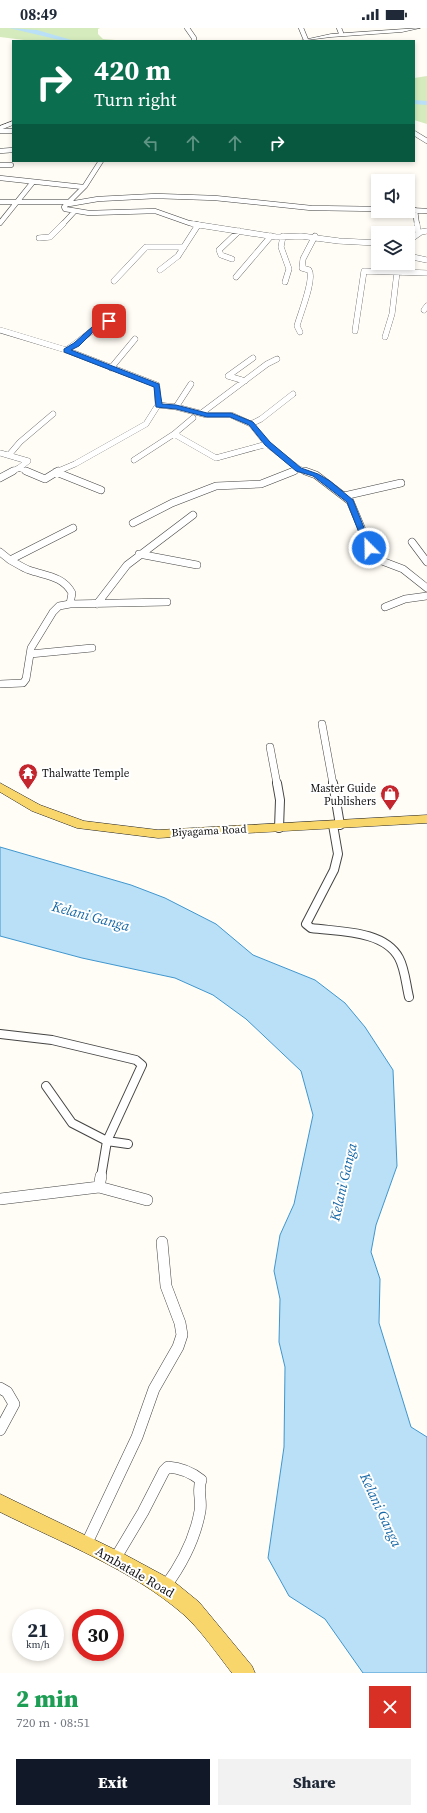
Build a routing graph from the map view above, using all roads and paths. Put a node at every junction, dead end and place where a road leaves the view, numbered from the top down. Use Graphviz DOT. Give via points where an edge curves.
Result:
graph roads {
  1 [pos="187,28"];
  2 [pos="301,28"];
  3 [pos="417,28"];
  4 [pos="340,31"];
  5 [pos="366,31"];
  6 [pos="194,40"];
  7 [pos="304,40"];
  8 [pos="12,124"];
  9 [pos="0,130"];
  10 [pos="12,131"];
  11 [pos="415,133"];
  12 [pos="427,141"];
  13 [pos="12,150"];
  14 [pos="0,151"];
  15 [pos="101,162"];
  16 [pos="0,164"];
  17 [pos="11,165"];
  18 [pos="0,178"];
  19 [pos="33,182"];
  20 [pos="83,187"];
  21 [pos="0,202"];
  22 [pos="18,202"];
  23 [pos="70,203"];
  24 [pos="371,209"];
  25 [pos="415,210"];
  26 [pos="427,210"];
  27 [pos="74,212"];
  28 [pos="0,223"];
  29 [pos="198,225"];
  30 [pos="239,231"];
  31 [pos="427,231"];
  32 [pos="418,233"];
  33 [pos="271,236"];
  34 [pos="283,236"];
  35 [pos="315,236"];
  36 [pos="415,237"];
  37 [pos="39,238"];
  38 [pos="371,243"];
  39 [pos="184,248"];
  40 [pos="415,257"];
  41 [pos="232,259"];
  42 [pos="427,260"];
  43 [pos="160,270"];
  44 [pos="397,272"];
  45 [pos="427,273"];
  46 [pos="236,277"];
  47 [pos="114,282"];
  48 [pos="285,282"];
  49 [pos="109,321"];
  50 [pos="0,330"];
  51 [pos="300,332"];
  52 [pos="355,332"];
  53 [pos="385,337"];
  54 [pos="135,339"];
  55 [pos="66,350"];
  56 [pos="245,356"];
  57 [pos="253,358"];
  58 [pos="277,359"];
  59 [pos="270,363"];
  60 [pos="110,368"];
  61 [pos="246,380"];
  62 [pos="191,384"];
  63 [pos="293,394"];
  64 [pos="158,405"];
  65 [pos="176,407"];
  66 [pos="203,412"];
  67 [pos="53,414"];
  68 [pos="193,418"];
  69 [pos="251,424"];
  70 [pos="174,434"];
  71 [pos="268,444"];
  72 [pos="0,453"];
  73 [pos="9,455"];
  74 [pos="134,460"];
  75 [pos="19,468"];
  76 [pos="299,469"];
  77 [pos="56,472"];
  78 [pos="0,478"];
  79 [pos="401,483"];
  80 [pos="101,490"];
  81 [pos="344,496"];
  82 [pos="193,515"];
  83 [pos="133,523"];
  84 [pos="73,528"];
  85 [pos="412,542"];
  86 [pos="0,552"];
  87 [pos="139,554"];
  88 [pos="10,560"];
  89 [pos="427,562"];
  90 [pos="197,565"];
  91 [pos="427,588"];
  92 [pos="427,596"];
  93 [pos="168,602"];
  94 [pos="70,604"];
  95 [pos="96,604"];
  96 [pos="385,607"];
  97 [pos="92,648"];
  98 [pos="30,654"];
  99 [pos="0,684"];
  100 [pos="322,724"];
  101 [pos="270,747"];
  102 [pos="0,787"];
  103 [pos="427,819"];
  104 [pos="337,825"];
  105 [pos="279,828"];
  106 [pos="409,997"];
  107 [pos="0,1034"];
  108 [pos="46,1086"];
  109 [pos="107,1141"];
  110 [pos="128,1144"];
  111 [pos="99,1188"];
  112 [pos="0,1199"];
  113 [pos="148,1200"];
  114 [pos="162,1242"];
  115 [pos="0,1388"];
  116 [pos="0,1430"];
  117 [pos="0,1503"];
  118 [pos="86,1545"];
  119 [pos="115,1559"];
  120 [pos="165,1587"];
  121 [pos="245,1673"];
  1 -- 6 [label="street"];
  2 -- 7 [label="street"];
  3 -- 5 [label="street" via="391,33"];
  4 -- 5 [label="street"];
  4 -- 7 [label="street"];
  8 -- 9 [label="street"];
  9 -- 10 [label="street"];
  11 -- 12 [label="street"];
  13 -- 14 [label="street"];
  15 -- 20 [label="street"];
  16 -- 17 [label="street"];
  18 -- 19 [label="street"];
  19 -- 20 [label="street"];
  19 -- 22 [label="street"];
  20 -- 23 [label="street"];
  21 -- 22 [label="street"];
  22 -- 23 [label="street"];
  22 -- 28 [label="street"];
  23 -- 24 [label="street" via="117,196 168,195 322,209"];
  23 -- 27 [label="street" via="64,207"];
  25 -- 26 [label="street"];
  25 -- 32 [label="street"];
  27 -- 29 [label="street" via="110,214 155,211"];
  27 -- 37 [label="street" via="50,237"];
  29 -- 30 [label="street"];
  29 -- 39 [label="street"];
  30 -- 33 [label="street"];
  30 -- 41 [label="street" via="219,250 220,255"];
  31 -- 32 [label="street"];
  32 -- 36 [label="street"];
  33 -- 34 [label="street"];
  33 -- 46 [label="street"];
  34 -- 35 [label="street"];
  34 -- 48 [label="street" via="281,247 286,257 288,272"];
  35 -- 38 [label="street" via="339,242"];
  35 -- 51 [label="street" via="303,259 302,268 311,273 309,292 297,326"];
  39 -- 43 [label="street" via="170,264"];
  39 -- 47 [label="street" via="146,247"];
  40 -- 42 [label="street"];
  44 -- 45 [label="street"];
  44 -- 52 [label="street" via="364,271"];
  44 -- 53 [label="street" via="392,314"];
  49 -- 55 [label="street" via="94,328"];
  50 -- 55 [label="street"];
  54 -- 60 [label="street"];
  55 -- 60 [label="street"];
  56 -- 57 [label="street"];
  57 -- 59 [label="street"];
  57 -- 61 [label="street" via="228,376"];
  58 -- 59 [label="street"];
  59 -- 61 [label="street"];
  60 -- 64 [label="street" via="157,386"];
  61 -- 66 [label="street"];
  62 -- 65 [label="street"];
  63 -- 69 [label="street"];
  64 -- 65 [label="street"];
  64 -- 77 [label="street" via="146,424"];
  65 -- 66 [label="street"];
  66 -- 69 [label="street" via="207,415 231,415"];
  67 -- 73 [label="street" via="20,442"];
  68 -- 70 [label="street"];
  69 -- 71 [label="street"];
  70 -- 71 [label="street" via="216,458"];
  70 -- 74 [label="street"];
  71 -- 76 [label="street"];
  72 -- 73 [label="street"];
  73 -- 75 [label="street" via="28,461"];
  75 -- 77 [label="street" via="45,480"];
  75 -- 78 [label="street"];
  76 -- 81 [label="street" via="316,475"];
  76 -- 83 [label="street" via="261,484 216,486 172,503"];
  77 -- 80 [label="street"];
  79 -- 81 [label="street"];
  81 -- 91 [label="street" via="350,501 374,558 403,569"];
  82 -- 87 [label="street"];
  84 -- 88 [label="street"];
  85 -- 89 [label="street"];
  86 -- 88 [label="street"];
  87 -- 90 [label="street"];
  87 -- 95 [label="street"];
  88 -- 94 [label="street" via="24,568 54,576 66,584 72,593"];
  92 -- 96 [label="street"];
  93 -- 95 [label="street"];
  94 -- 95 [label="street"];
  94 -- 98 [label="street" via="59,606 53,612 31,648"];
  97 -- 98 [label="street"];
  98 -- 99 [label="street" via="26,680 23,683"];
  100 -- 104 [label="street"];
  101 -- 105 [label="street" via="280,800"];
  102 -- 105 [label="main road, Biyagama Road" via="36,808 82,825 158,834"];
  103 -- 104 [label="main road, Biyagama Road"];
  104 -- 105 [label="main road, Biyagama Road"];
  104 -- 106 [label="street" via="338,854 334,870 306,924 311,928 374,937 387,943 399,958"];
  107 -- 109 [label="street" via="22,1034 136,1060 142,1066"];
  108 -- 109 [label="street" via="72,1123"];
  109 -- 110 [label="street"];
  109 -- 111 [label="street"];
  111 -- 112 [label="street"];
  111 -- 113 [label="street"];
  114 -- 118 [label="street" via="166,1286 182,1334 178,1347 154,1389 134,1444"];
  115 -- 116 [label="street" via="7,1392 14,1404"];
  117 -- 118 [label="main road, Ambatale Road"];
  118 -- 119 [label="main road, Ambatale Road"];
  119 -- 120 [label="main road, Ambatale Road"];
  119 -- 120 [label="street" via="124,1540 148,1504 160,1473 168,1467 181,1468 195,1475 201,1480 198,1487 200,1508 191,1543 179,1569"];
  120 -- 121 [label="main road, Ambatale Road" via="192,1609"];
}
